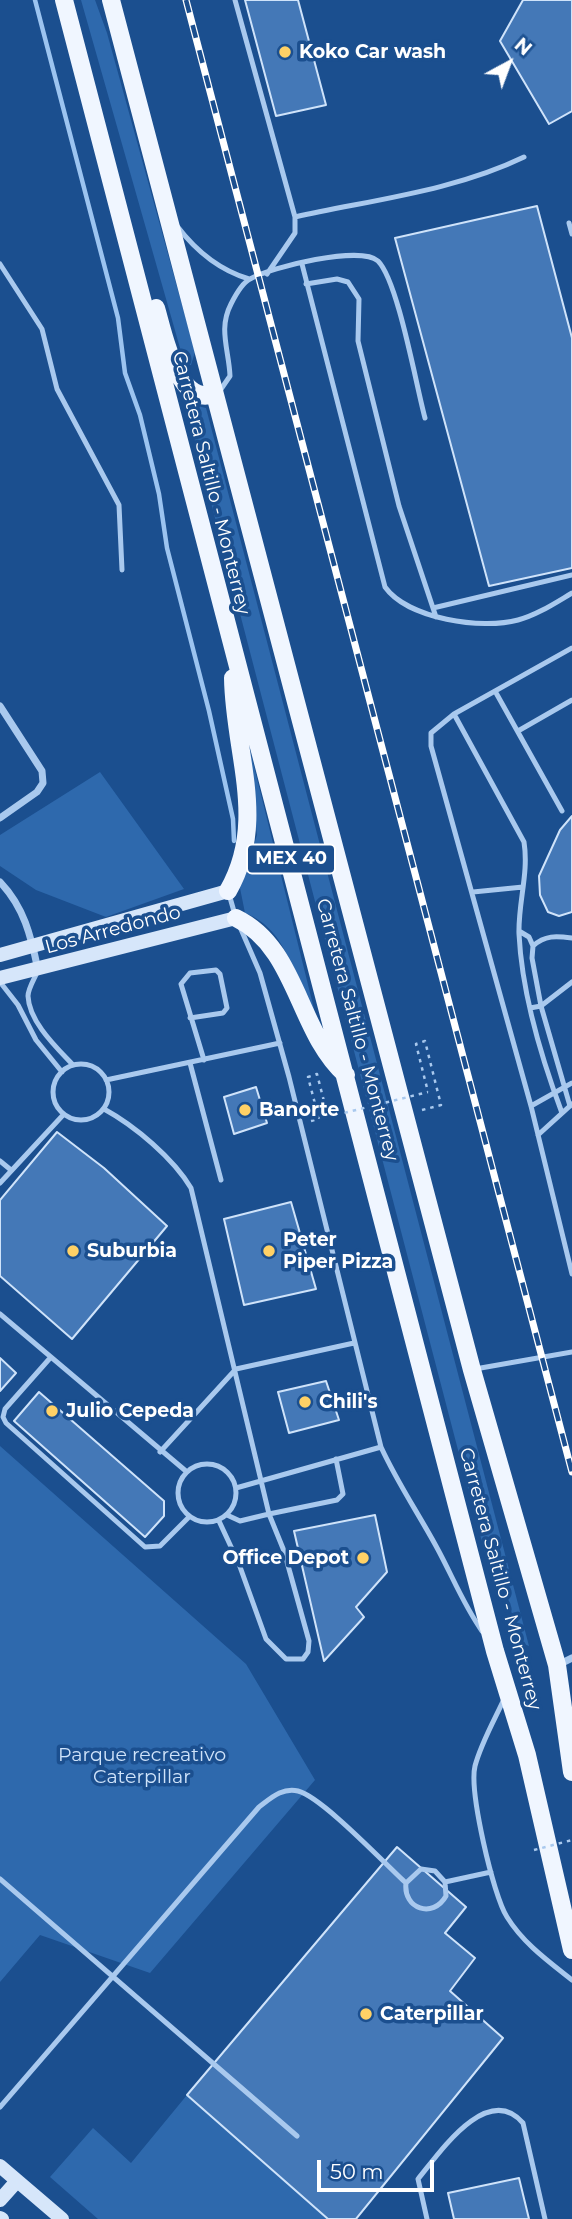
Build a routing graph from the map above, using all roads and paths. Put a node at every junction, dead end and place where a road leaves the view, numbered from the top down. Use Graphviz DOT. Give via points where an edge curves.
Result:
graph roads {
  1 [pos="64,0"];
  2 [pos="101,0"];
  3 [pos="111,0"];
  4 [pos="235,0"];
  5 [pos="130,75"];
  6 [pos="103,148"];
  7 [pos="524,157"];
  8 [pos="167,211"];
  9 [pos="295,217"];
  10 [pos="569,223"];
  11 [pos="572,234"];
  12 [pos="0,264"];
  13 [pos="302,264"];
  14 [pos="266,274"];
  15 [pos="250,279"];
  16 [pos="306,284"];
  17 [pos="214,394"];
  18 [pos="425,418"];
  19 [pos="122,570"];
  20 [pos="572,575"];
  21 [pos="572,593"];
  22 [pos="433,608"];
  23 [pos="436,617"];
  24 [pos="572,648"];
  25 [pos="234,661"];
  26 [pos="495,691"];
  27 [pos="572,700"];
  28 [pos="0,706"];
  29 [pos="453,714"];
  30 [pos="518,731"];
  31 [pos="562,811"];
  32 [pos="0,818"];
  33 [pos="0,881"];
  34 [pos="523,887"];
  35 [pos="228,891"];
  36 [pos="473,891"];
  37 [pos="236,918"];
  38 [pos="519,931"];
  39 [pos="572,938"];
  40 [pos="533,946"];
  41 [pos="34,947"];
  42 [pos="0,955"];
  43 [pos="38,970"];
  44 [pos="0,980"];
  45 [pos="572,982"];
  46 [pos="541,1006"];
  47 [pos="530,1008"];
  48 [pos="190,1018"];
  49 [pos="279,1043"];
  50 [pos="204,1060"];
  51 [pos="190,1063"];
  52 [pos="73,1066"];
  53 [pos="62,1072"];
  54 [pos="348,1077"];
  55 [pos="106,1080"];
  56 [pos="572,1083"];
  57 [pos="564,1087"];
  58 [pos="555,1093"];
  59 [pos="571,1105"];
  60 [pos="531,1106"];
  61 [pos="104,1109"];
  62 [pos="562,1113"];
  63 [pos="64,1114"];
  64 [pos="405,1115"];
  65 [pos="318,1119"];
  66 [pos="538,1135"];
  67 [pos="0,1161"];
  68 [pos="11,1170"];
  69 [pos="221,1180"];
  70 [pos="0,1183"];
  71 [pos="572,1274"];
  72 [pos="0,1314"];
  73 [pos="354,1343"];
  74 [pos="572,1352"];
  75 [pos="51,1357"];
  76 [pos="236,1369"];
  77 [pos="472,1370"];
  78 [pos="381,1447"];
  79 [pos="160,1452"];
  80 [pos="336,1459"];
  81 [pos="187,1472"];
  82 [pos="262,1479"];
  83 [pos="236,1488"];
  84 [pos="269,1514"];
  85 [pos="227,1515"];
  86 [pos="189,1517"];
  87 [pos="219,1521"];
  88 [pos="495,1651"];
  89 [pos="565,1662"];
  90 [pos="508,1691"];
  91 [pos="563,1713"];
  92 [pos="572,1735"];
  93 [pos="572,1772"];
  94 [pos="572,1840"];
  95 [pos="534,1850"];
  96 [pos="491,1872"];
  97 [pos="0,1879"];
  98 [pos="445,1882"];
  99 [pos="406,1883"];
  100 [pos="572,1950"];
  101 [pos="113,1976"];
  102 [pos="572,1980"];
  103 [pos="0,2107"];
  104 [pos="297,2136"];
  105 [pos="0,2166"];
  106 [pos="18,2181"];
  107 [pos="0,2200"];
  108 [pos="62,2219"];
  109 [pos="427,2219"];
  110 [pos="545,2219"];
  1 -- 6 [label="main road, Carretera Saltillo - Monterrey / MEX 40"];
  2 -- 5 [label="main road"];
  3 -- 5 [label="main road, Carretera Saltillo - Monterrey / MEX 40"];
  4 -- 9 [label="lane"];
  5 -- 8 [label="main road, Carretera Saltillo - Monterrey / MEX 40"];
  6 -- 17 [label="main road" via="132,217 170,359 189,388 204,396"];
  6 -- 25 [label="main road, Carretera Saltillo - Monterrey / MEX 40"];
  7 -- 9 [label="lane" via="462,180"];
  8 -- 15 [label="lane" via="204,255 231,274"];
  8 -- 17 [label="main road, Carretera Saltillo - Monterrey / MEX 40"];
  9 -- 14 [label="lane" via="295,233"];
  10 -- 11 [label="lane"];
  12 -- 19 [label="lane" via="42,329 57,388 119,505"];
  13 -- 14 [label="lane"];
  13 -- 16 [label="lane"];
  13 -- 18 [label="lane" via="355,253 369,255 385,270"];
  14 -- 15 [label="lane"];
  15 -- 17 [label="lane" via="235,297 222,330 230,376"];
  16 -- 22 [label="lane" via="337,279 348,282 359,299 358,341 399,506"];
  16 -- 23 [label="lane" via="386,587 394,600"];
  17 -- 64 [label="main road, Carretera Saltillo - Monterrey / MEX 40"];
  20 -- 22 [label="lane"];
  21 -- 23 [label="lane" via="517,620 492,624"];
  22 -- 23 [label="lane"];
  24 -- 26 [label="lane"];
  25 -- 35 [label="main road" via="233,697 249,817 241,864"];
  25 -- 54 [label="main road, Carretera Saltillo - Monterrey / MEX 40"];
  26 -- 29 [label="lane"];
  26 -- 30 [label="lane"];
  27 -- 30 [label="lane"];
  28 -- 32 [label="street" via="42,771 43,783"];
  29 -- 34 [label="lane" via="524,842"];
  29 -- 36 [label="lane" via="430,733 431,746"];
  30 -- 31 [label="lane"];
  33 -- 41 [label="street" via="25,918"];
  34 -- 36 [label="lane"];
  34 -- 38 [label="lane"];
  35 -- 37 [label="lane"];
  35 -- 41 [label="street, Los Arredondo"];
  36 -- 60 [label="lane"];
  37 -- 43 [label="street, Los Arredondo"];
  37 -- 49 [label="lane" via="260,973"];
  37 -- 54 [label="main road" via="261,933 275,950 320,1042"];
  38 -- 40 [label="lane"];
  38 -- 47 [label="lane"];
  39 -- 40 [label="lane" via="553,936"];
  40 -- 46 [label="lane"];
  41 -- 42 [label="street, Los Arredondo"];
  41 -- 43 [label="street"];
  43 -- 44 [label="street, Los Arredondo"];
  43 -- 52 [label="lane" via="28,993 29,1003 44,1032"];
  44 -- 53 [label="lane" via="36,1040"];
  45 -- 46 [label="lane"];
  46 -- 47 [label="lane"];
  46 -- 57 [label="lane"];
  47 -- 58 [label="lane"];
  48 -- 48 [label="lane" via="181,984 184,978 216,970 227,1008 223,1013"];
  48 -- 50 [label="lane"];
  49 -- 50 [label="lane"];
  49 -- 73 [label="lane"];
  50 -- 51 [label="lane"];
  51 -- 55 [label="lane"];
  51 -- 69 [label="lane"];
  52 -- 53 [label="lane"];
  52 -- 55 [label="lane" via="92,1067"];
  53 -- 63 [label="lane" via="53,1093"];
  54 -- 88 [label="main road, Carretera Saltillo - Monterrey / MEX 40"];
  55 -- 61 [label="lane"];
  56 -- 57 [label="lane"];
  57 -- 58 [label="lane"];
  57 -- 59 [label="lane"];
  58 -- 60 [label="lane"];
  58 -- 62 [label="lane"];
  59 -- 62 [label="lane"];
  60 -- 66 [label="lane"];
  61 -- 63 [label="lane" via="89,1119"];
  61 -- 76 [label="lane" via="162,1154 191,1188"];
  62 -- 66 [label="lane"];
  63 -- 68 [label="lane"];
  64 -- 65 [label="path, bridge" via="441,1105 425,1041 416,1044 428,1092 328,1118 317,1074 307,1077"];
  64 -- 77 [label="main road, Carretera Saltillo - Monterrey / MEX 40"];
  66 -- 71 [label="lane"];
  67 -- 68 [label="lane"];
  68 -- 70 [label="lane"];
  72 -- 75 [label="lane"];
  73 -- 76 [label="lane"];
  73 -- 78 [label="lane"];
  74 -- 77 [label="lane"];
  75 -- 79 [label="lane"];
  75 -- 86 [label="lane" via="5,1409 6,1423 145,1547 160,1546"];
  76 -- 79 [label="lane"];
  76 -- 82 [label="lane"];
  77 -- 89 [label="main road, Carretera Saltillo - Monterrey / MEX 40"];
  78 -- 80 [label="lane"];
  78 -- 88 [label="lane" via="461,1600"];
  79 -- 81 [label="lane"];
  80 -- 82 [label="lane"];
  80 -- 84 [label="lane" via="343,1486 337,1500"];
  81 -- 83 [label="lane" via="212,1465 228,1472"];
  81 -- 86 [label="lane" via="178,1489"];
  82 -- 83 [label="lane"];
  82 -- 84 [label="lane"];
  83 -- 85 [label="lane"];
  84 -- 85 [label="lane" via="240,1521"];
  84 -- 87 [label="lane" via="309,1640 308,1652 295,1661 281,1655 266,1639"];
  85 -- 87 [label="lane"];
  86 -- 87 [label="lane"];
  88 -- 90 [label="main road, Carretera Saltillo - Monterrey / MEX 40"];
  89 -- 91 [label="main road, Carretera Saltillo - Monterrey / MEX 40"];
  90 -- 96 [label="lane" via="475,1766 474,1786"];
  90 -- 100 [label="main road, Carretera Saltillo - Monterrey / MEX 40"];
  91 -- 92 [label="street, MEX 40"];
  91 -- 93 [label="main road, Carretera Saltillo - Monterrey / MEX 40"];
  94 -- 95 [label="path, bridge"];
  96 -- 98 [label="lane"];
  96 -- 102 [label="lane" via="505,1914 518,1933"];
  97 -- 101 [label="lane"];
  98 -- 99 [label="lane" via="435,1871 421,1869"];
  98 -- 99 [label="lane" via="442,1902 423,1910 407,1897"];
  99 -- 101 [label="lane" via="317,1802 297,1791 278,1793 259,1807"];
  101 -- 103 [label="lane"];
  101 -- 104 [label="lane"];
  105 -- 106 [label="street"];
  106 -- 107 [label="street"];
  106 -- 108 [label="street"];
  109 -- 110 [label="lane" via="418,2179 466,2123 486,2113 504,2111 523,2123"];
}
